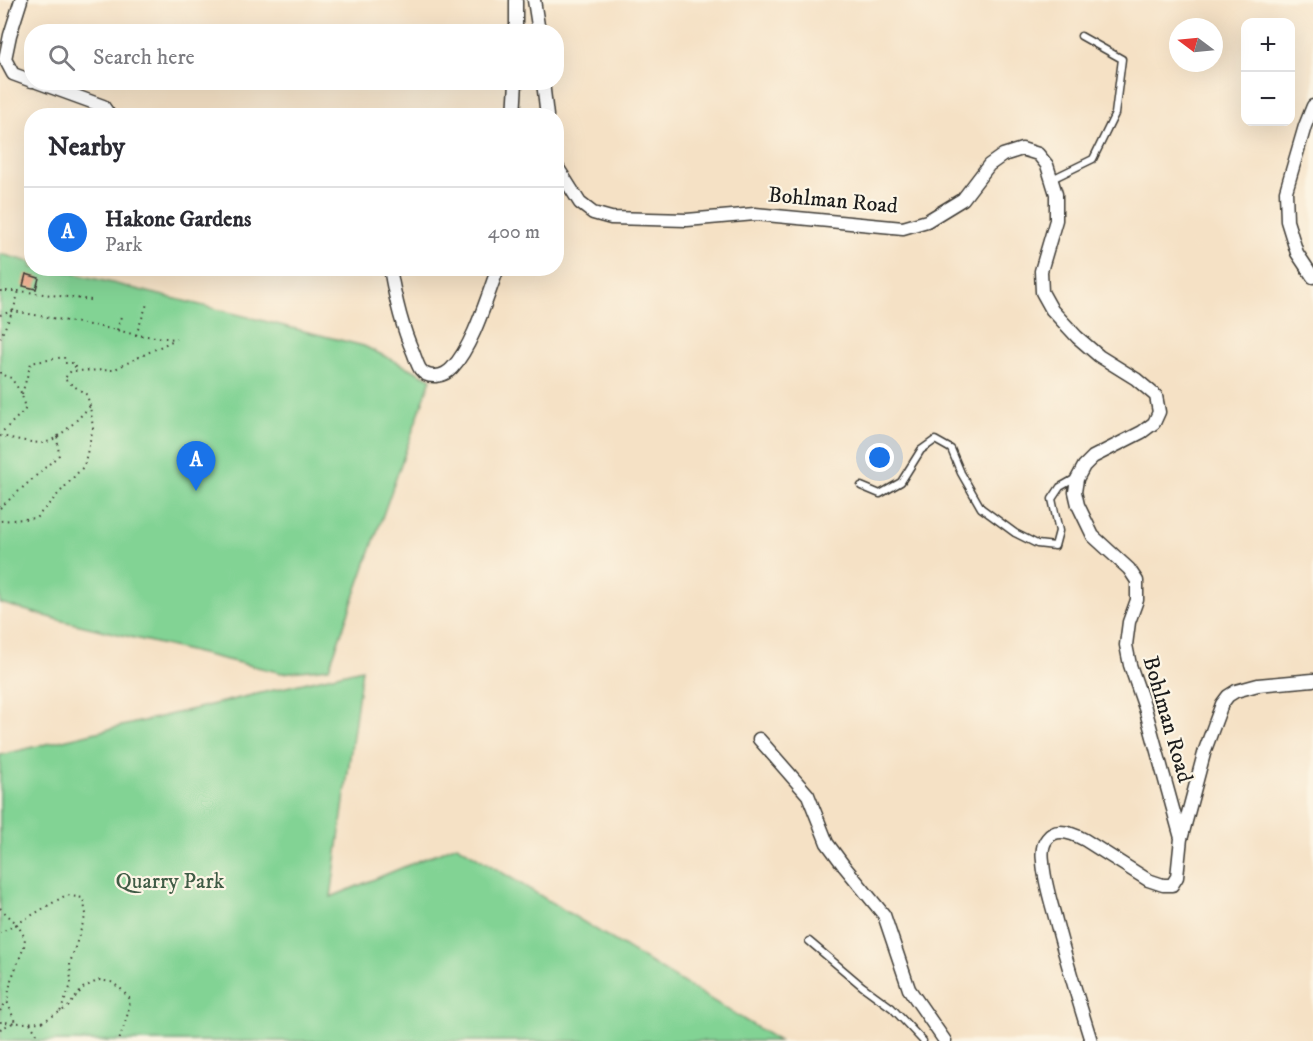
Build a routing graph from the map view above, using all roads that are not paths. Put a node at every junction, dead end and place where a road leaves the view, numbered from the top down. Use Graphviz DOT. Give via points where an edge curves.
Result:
graph roads {
  1 [pos="21,0"];
  2 [pos="516,0"];
  3 [pos="534,0"];
  4 [pos="516,24"];
  5 [pos="538,24"];
  6 [pos="1081,36"];
  7 [pos="24,78"];
  8 [pos="59,90"];
  9 [pos="516,90"];
  10 [pos="544,90"];
  11 [pos="1313,106"];
  12 [pos="104,108"];
  13 [pos="514,108"];
  14 [pos="546,108"];
  15 [pos="564,178"];
  16 [pos="1051,180"];
  17 [pos="391,276"];
  18 [pos="495,276"];
  19 [pos="1313,277"];
  20 [pos="1079,476"];
  21 [pos="861,486"];
  22 [pos="1313,680"];
  23 [pos="759,739"];
  24 [pos="1181,838"];
  25 [pos="809,941"];
  26 [pos="1089,1038"];
  27 [pos="923,1041"];
  28 [pos="945,1041"];
  1 -- 7 [label="street" via="5,59 13,74"];
  2 -- 4 [label="street"];
  3 -- 5 [label="street"];
  6 -- 16 [label="lane" via="1122,59 1115,114 1093,159"];
  8 -- 12 [label="street"];
  9 -- 13 [label="street"];
  10 -- 14 [label="street"];
  11 -- 19 [label="street" via="1286,191 1287,221 1297,254"];
  15 -- 16 [label="street, Bohlman Road" via="580,203 593,213 611,218 687,220 755,214 903,228 927,221 963,199 989,165 1003,155 1022,149 1038,154 1047,165"];
  16 -- 20 [label="street, Bohlman Road" via="1056,194 1056,220 1041,271 1042,292 1052,310 1077,337 1156,396 1159,412 1154,423 1142,432 1093,457"];
  17 -- 18 [label="street" via="404,333 421,370 439,376 451,369 468,345"];
  20 -- 21 [label="lane" via="1060,487 1052,499 1059,531 1055,546 1036,544 981,508 951,449 935,440 921,450 901,482 880,494"];
  20 -- 24 [label="street, Bohlman Road" via="1078,505 1093,536 1137,581 1137,600 1126,645"];
  22 -- 24 [label="street" via="1258,685 1228,696 1205,750"];
  23 -- 28 [label="street" via="808,795 827,843 884,915 909,989"];
  24 -- 26 [label="street, Bohlman Road" via="1177,877 1172,885 1148,880 1074,835 1056,833 1046,840 1042,853 1045,875"];
  25 -- 27 [label="lane" via="892,1008"];
}
